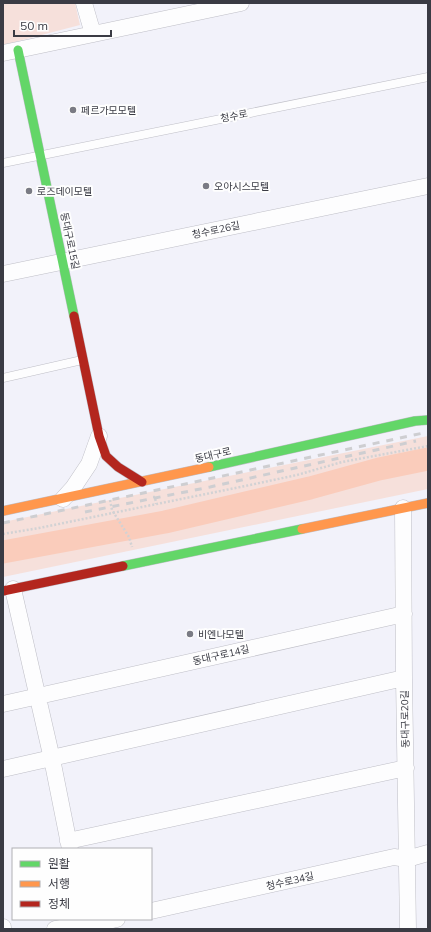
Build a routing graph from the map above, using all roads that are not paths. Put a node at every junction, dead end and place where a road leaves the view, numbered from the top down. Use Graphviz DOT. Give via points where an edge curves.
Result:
graph roads {
  1 [pos="84,3"];
  2 [pos="241,3"];
  3 [pos="93,34"];
  4 [pos="11,52"];
  5 [pos="428,77"];
  6 [pos="41,156"];
  7 [pos="3,163"];
  8 [pos="428,186"];
  9 [pos="63,262"];
  10 [pos="3,274"];
  11 [pos="84,360"];
  12 [pos="3,378"];
  13 [pos="428,420"];
  14 [pos="100,436"];
  15 [pos="142,482"];
  16 [pos="63,499"];
  17 [pos="428,503"];
  18 [pos="403,508"];
  19 [pos="3,511"];
  20 [pos="8,590"];
  21 [pos="404,614"];
  22 [pos="404,678"];
  23 [pos="38,697"];
  24 [pos="3,704"];
  25 [pos="52,759"];
  26 [pos="406,768"];
  27 [pos="3,769"];
  28 [pos="69,845"];
  29 [pos="428,853"];
  30 [pos="407,859"];
  31 [pos="152,912"];
  32 [pos="111,920"];
  33 [pos="85,924"];
  34 [pos="55,929"];
  35 [pos="408,929"];
  1 -- 3 [label="street"];
  2 -- 3 [label="street"];
  3 -- 4 [label="street"];
  4 -- 6 [label="main road, 동대구로15길"];
  5 -- 6 [label="lane, 청수로"];
  6 -- 7 [label="lane, 청수로"];
  6 -- 9 [label="main road, 동대구로15길"];
  8 -- 9 [label="street, 청수로26길"];
  9 -- 10 [label="street, 청수로26길"];
  9 -- 11 [label="main road, 동대구로15길"];
  11 -- 12 [label="lane"];
  11 -- 14 [label="main road, 동대구로15길"];
  13 -- 15 [label="main road, 동대구로"];
  14 -- 15 [label="main road, 동대구로15길" via="106,456"];
  14 -- 16 [label="street" via="89,464"];
  15 -- 16 [label="main road, 동대구로"];
  16 -- 19 [label="main road, 동대구로"];
  17 -- 18 [label="main road"];
  18 -- 20 [label="main road"];
  18 -- 21 [label="street, 동대구로20길"];
  20 -- 23 [label="street"];
  21 -- 22 [label="street, 동대구로20길"];
  21 -- 23 [label="street, 동대구로14길"];
  22 -- 25 [label="street"];
  22 -- 26 [label="street, 동대구로20길"];
  23 -- 24 [label="street, 동대구로14길"];
  23 -- 25 [label="street"];
  25 -- 27 [label="street"];
  25 -- 28 [label="street"];
  26 -- 28 [label="street"];
  26 -- 30 [label="street, 동대구로20길"];
  29 -- 30 [label="street, 청수로34길"];
  30 -- 31 [label="street, 청수로34길" via="394,858"];
  30 -- 35 [label="street, 동대구로20길"];
  32 -- 33 [label="street"];
  33 -- 34 [label="street"];
}
